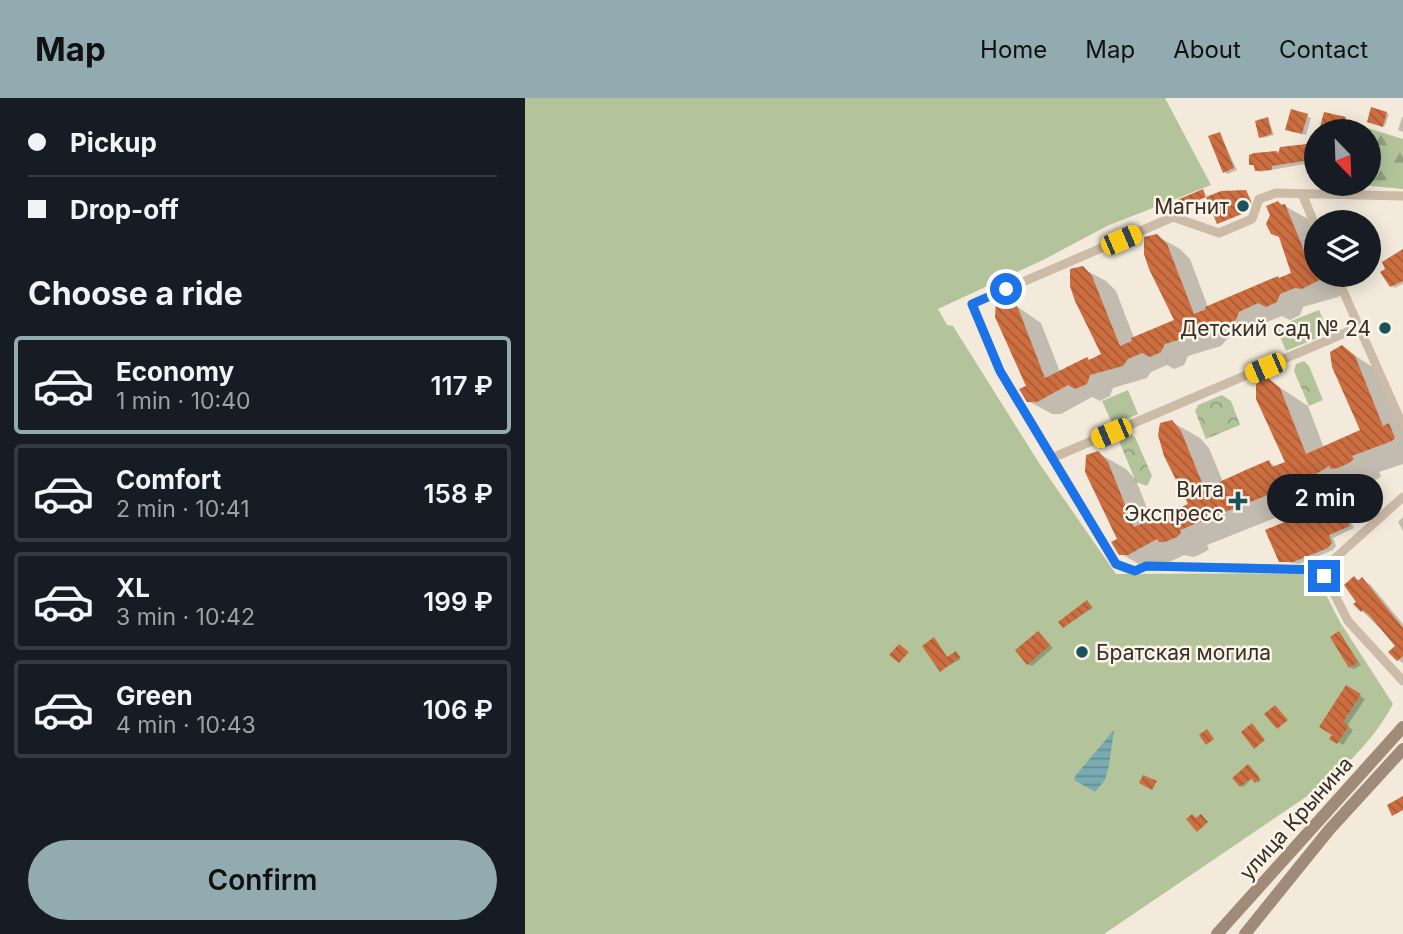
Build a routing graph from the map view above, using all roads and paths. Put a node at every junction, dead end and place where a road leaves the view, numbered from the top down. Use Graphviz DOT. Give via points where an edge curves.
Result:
graph roads {
  1 [pos="1301,194"];
  2 [pos="1403,196"];
  3 [pos="1308,210"];
  4 [pos="1341,287"];
  5 [pos="1359,327"];
  6 [pos="1403,426"];
  7 [pos="1052,458"];
  8 [pos="1403,498"];
  9 [pos="1322,570"];
  10 [pos="1403,681"];
  11 [pos="1403,727"];
  12 [pos="1403,749"];
  13 [pos="1217,934"];
  14 [pos="1245,934"];
  1 -- 2 [label="street"];
  1 -- 3 [label="street"];
  1 -- 7 [label="street" via="1276,193 1259,199 1252,219 1219,233 1174,217 972,304 1000,371"];
  4 -- 5 [label="street"];
  5 -- 6 [label="street"];
  5 -- 7 [label="street"];
  7 -- 9 [label="street" via="1116,564 1125,570 1146,566"];
  8 -- 9 [label="street"];
  9 -- 10 [label="street" via="1348,621"];
  11 -- 13 [label="main road, улица Крынина"];
  12 -- 14 [label="main road, улица Крынина" via="1329,830"];
}
